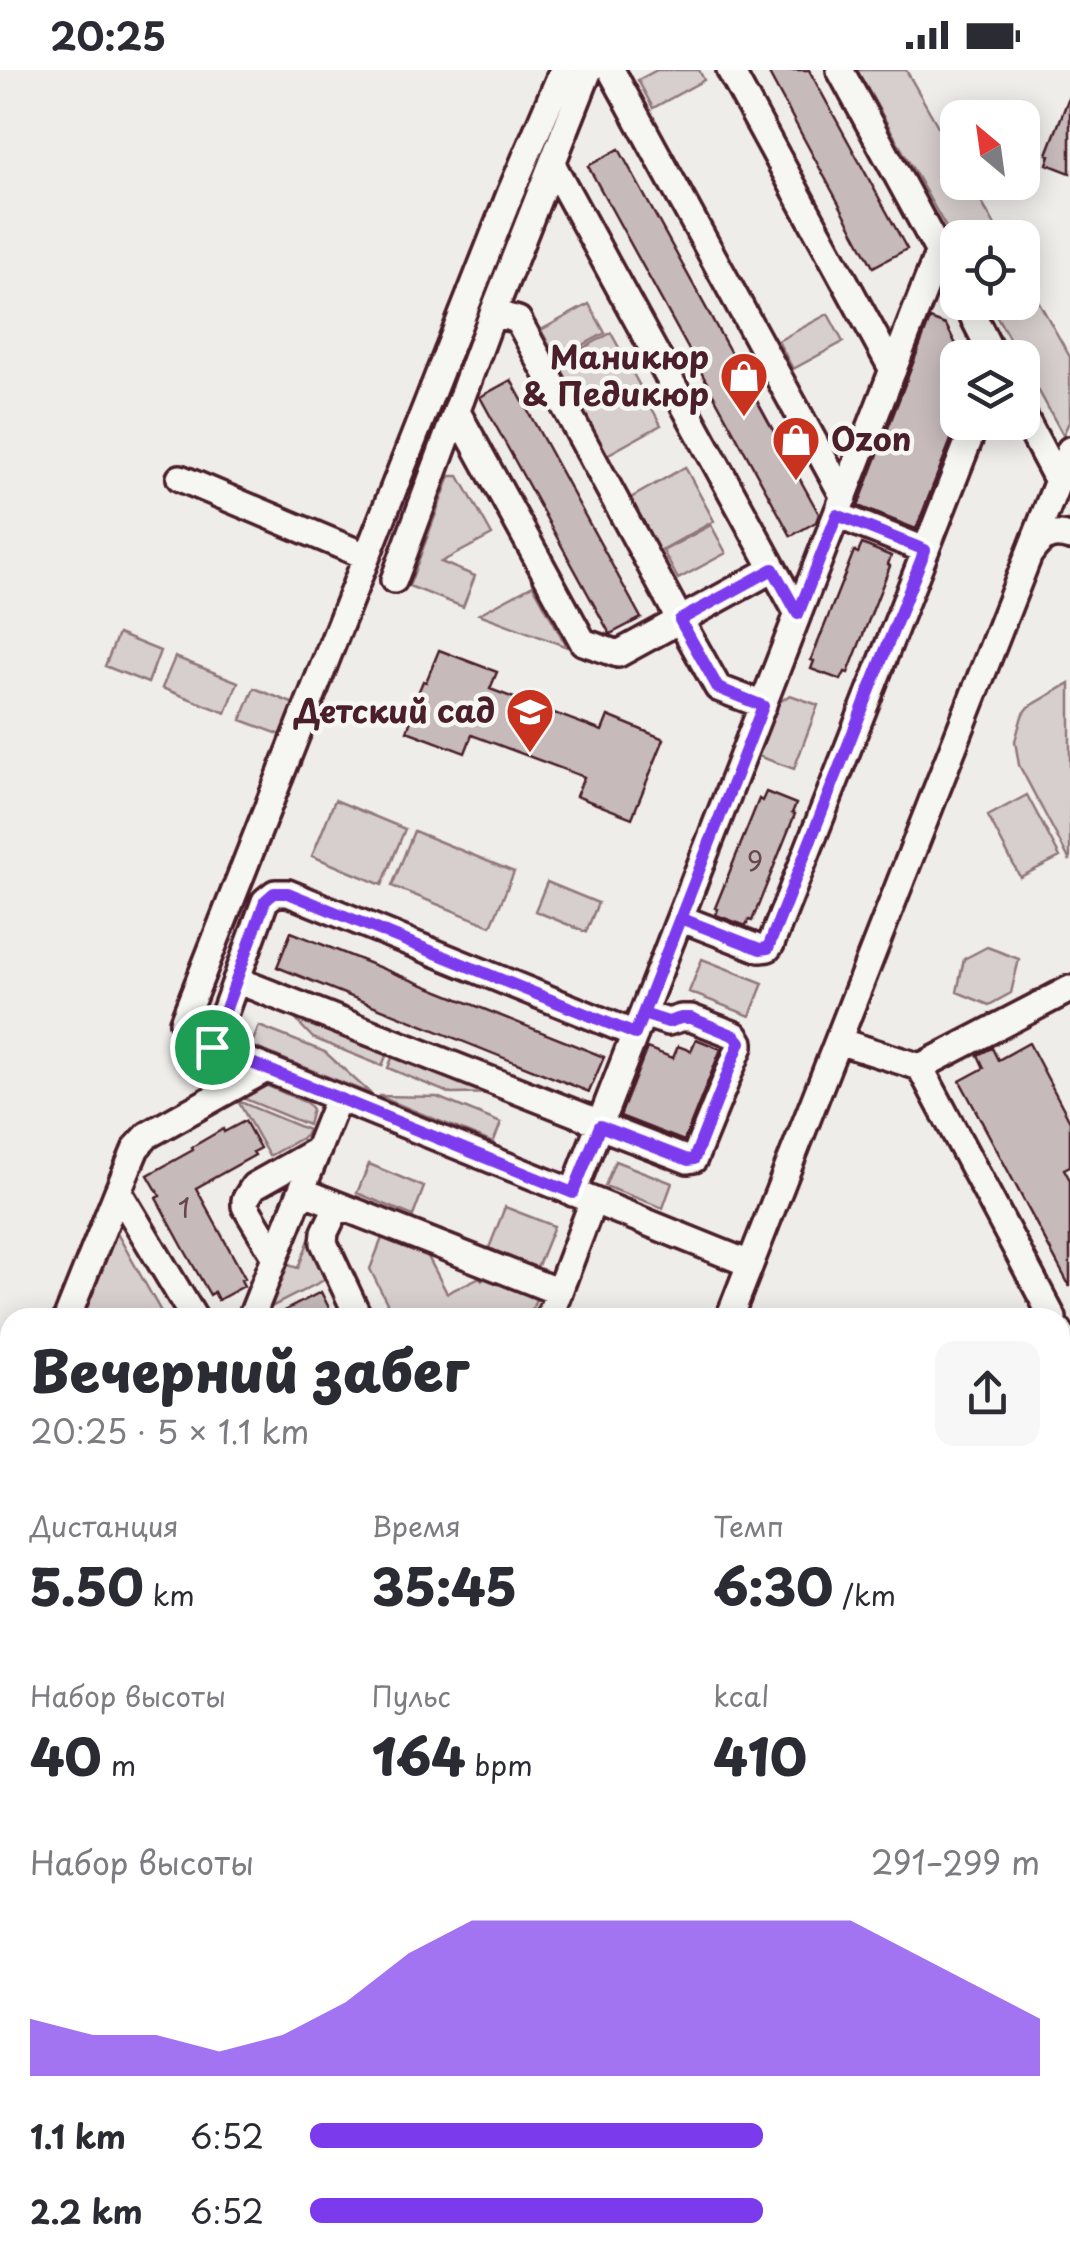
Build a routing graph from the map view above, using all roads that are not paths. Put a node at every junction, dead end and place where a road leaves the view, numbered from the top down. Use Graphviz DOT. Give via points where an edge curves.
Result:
graph roads {
  1 [pos="563,70"];
  2 [pos="589,70"];
  3 [pos="611,70"];
  4 [pos="730,70"];
  5 [pos="840,70"];
  6 [pos="552,164"];
  7 [pos="939,251"];
  8 [pos="493,313"];
  9 [pos="893,370"];
  10 [pos="457,412"];
  11 [pos="969,440"];
  12 [pos="1034,440"];
  13 [pos="1070,450"];
  14 [pos="180,478"];
  15 [pos="1056,487"];
  16 [pos="840,506"];
  17 [pos="1070,522"];
  18 [pos="1070,536"];
  19 [pos="925,550"];
  20 [pos="366,556"];
  21 [pos="1028,556"];
  22 [pos="773,569"];
  23 [pos="394,580"];
  24 [pos="798,614"];
  25 [pos="680,620"];
  26 [pos="763,706"];
  27 [pos="680,918"];
  28 [pos="236,980"];
  29 [pos="1070,989"];
  30 [pos="639,1024"];
  31 [pos="838,1041"];
  32 [pos="212,1047"];
  33 [pos="920,1067"];
  34 [pos="266,1069"];
  35 [pos="338,1098"];
  36 [pos="600,1124"];
  37 [pos="318,1150"];
  38 [pos="302,1190"];
  39 [pos="118,1192"];
  40 [pos="583,1197"];
  41 [pos="338,1206"];
  42 [pos="275,1256"];
  43 [pos="750,1264"];
  44 [pos="559,1292"];
  45 [pos="71,1308"];
  46 [pos="188,1308"];
  47 [pos="257,1308"];
  48 [pos="353,1308"];
  49 [pos="553,1308"];
  50 [pos="734,1308"];
  51 [pos="1047,1308"];
  1 -- 20 [label="street"];
  2 -- 6 [label="street"];
  3 -- 16 [label="street"];
  4 -- 9 [label="street"];
  5 -- 7 [label="street"];
  6 -- 8 [label="street"];
  6 -- 22 [label="street"];
  7 -- 9 [label="street"];
  8 -- 10 [label="street"];
  8 -- 25 [label="street" via="518,320"];
  9 -- 16 [label="street"];
  10 -- 23 [label="street"];
  10 -- 25 [label="street" via="583,642 618,654"];
  11 -- 19 [label="street"];
  12 -- 15 [label="street"];
  13 -- 15 [label="street"];
  14 -- 20 [label="street"];
  15 -- 17 [label="street"];
  15 -- 21 [label="street"];
  16 -- 19 [label="street"];
  16 -- 24 [label="street"];
  18 -- 21 [label="street" via="1048,536"];
  19 -- 27 [label="street" via="771,944 760,949"];
  20 -- 32 [label="street" via="184,1014 187,1034"];
  21 -- 31 [label="street"];
  22 -- 24 [label="street"];
  22 -- 25 [label="street"];
  24 -- 26 [label="street"];
  25 -- 26 [label="street" via="718,688"];
  26 -- 27 [label="street"];
  27 -- 30 [label="street"];
  28 -- 30 [label="street" via="265,901 288,893"];
  28 -- 32 [label="street"];
  28 -- 36 [label="street"];
  29 -- 33 [label="street"];
  30 -- 36 [label="street"];
  30 -- 36 [label="street" via="691,1018 735,1036 740,1046 694,1159"];
  31 -- 33 [label="street"];
  31 -- 43 [label="street"];
  32 -- 34 [label="street"];
  33 -- 51 [label="street"];
  34 -- 35 [label="street"];
  34 -- 39 [label="street" via="148,1135"];
  35 -- 37 [label="street"];
  35 -- 40 [label="street"];
  36 -- 40 [label="street"];
  37 -- 38 [label="street"];
  37 -- 42 [label="street" via="254,1186 244,1200"];
  38 -- 41 [label="street"];
  38 -- 42 [label="street"];
  39 -- 45 [label="street"];
  39 -- 46 [label="street"];
  40 -- 43 [label="street"];
  40 -- 44 [label="street"];
  41 -- 44 [label="street"];
  41 -- 48 [label="street" via="324,1243"];
  42 -- 47 [label="street"];
  43 -- 50 [label="street"];
  44 -- 49 [label="street"];
}
